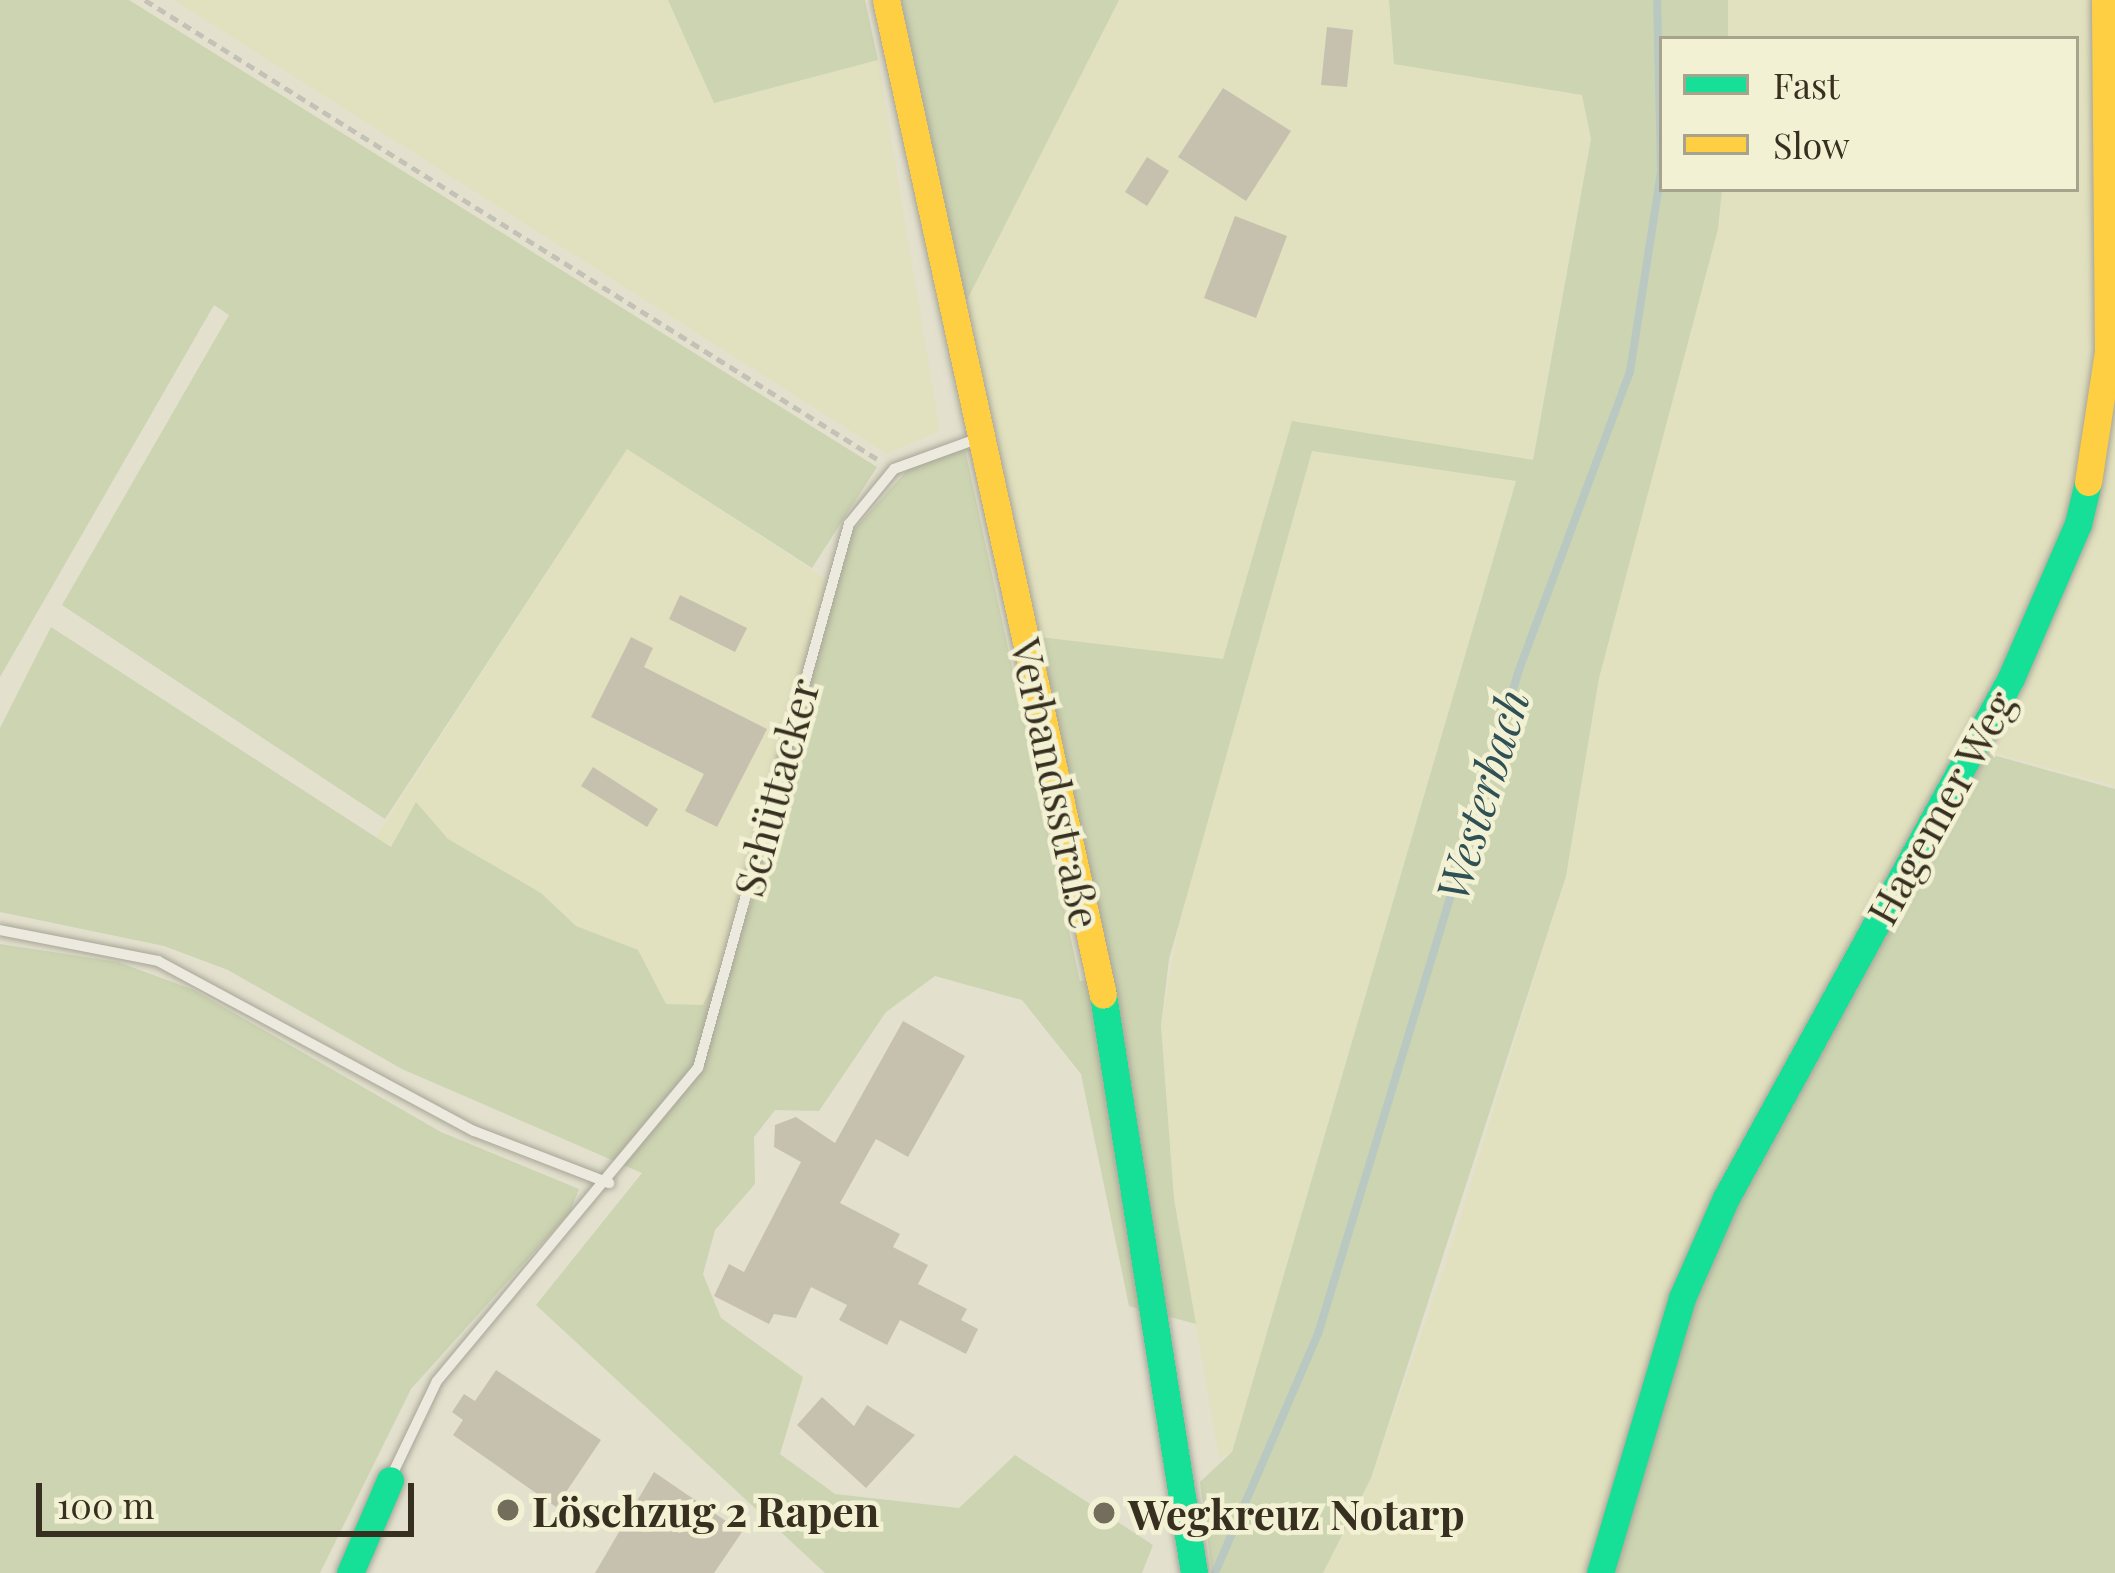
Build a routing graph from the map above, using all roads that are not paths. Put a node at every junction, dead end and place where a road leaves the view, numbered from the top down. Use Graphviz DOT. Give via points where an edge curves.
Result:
graph roads {
  1 [pos="886,0"];
  2 [pos="2105,0"];
  3 [pos="980,438"];
  4 [pos="0,931"];
  5 [pos="609,1184"];
  6 [pos="389,1480"];
  7 [pos="350,1573"];
  8 [pos="1194,1573"];
  9 [pos="1600,1573"];
  1 -- 3 [label="street, Verbandsstraße"];
  2 -- 9 [label="street, Hagemer Weg" via="2108,352 2104,414 2078,524 2011,678 1726,1198 1682,1298"];
  3 -- 5 [label="lane, Schüttacker" via="894,469 864,500 839,545 698,1068"];
  3 -- 8 [label="street, Verbandsstraße" via="1115,1048"];
  4 -- 5 [label="lane" via="158,961 474,1132"];
  5 -- 6 [label="lane, Schüttacker" via="437,1381"];
  6 -- 7 [label="street, Schüttacker"];
}
